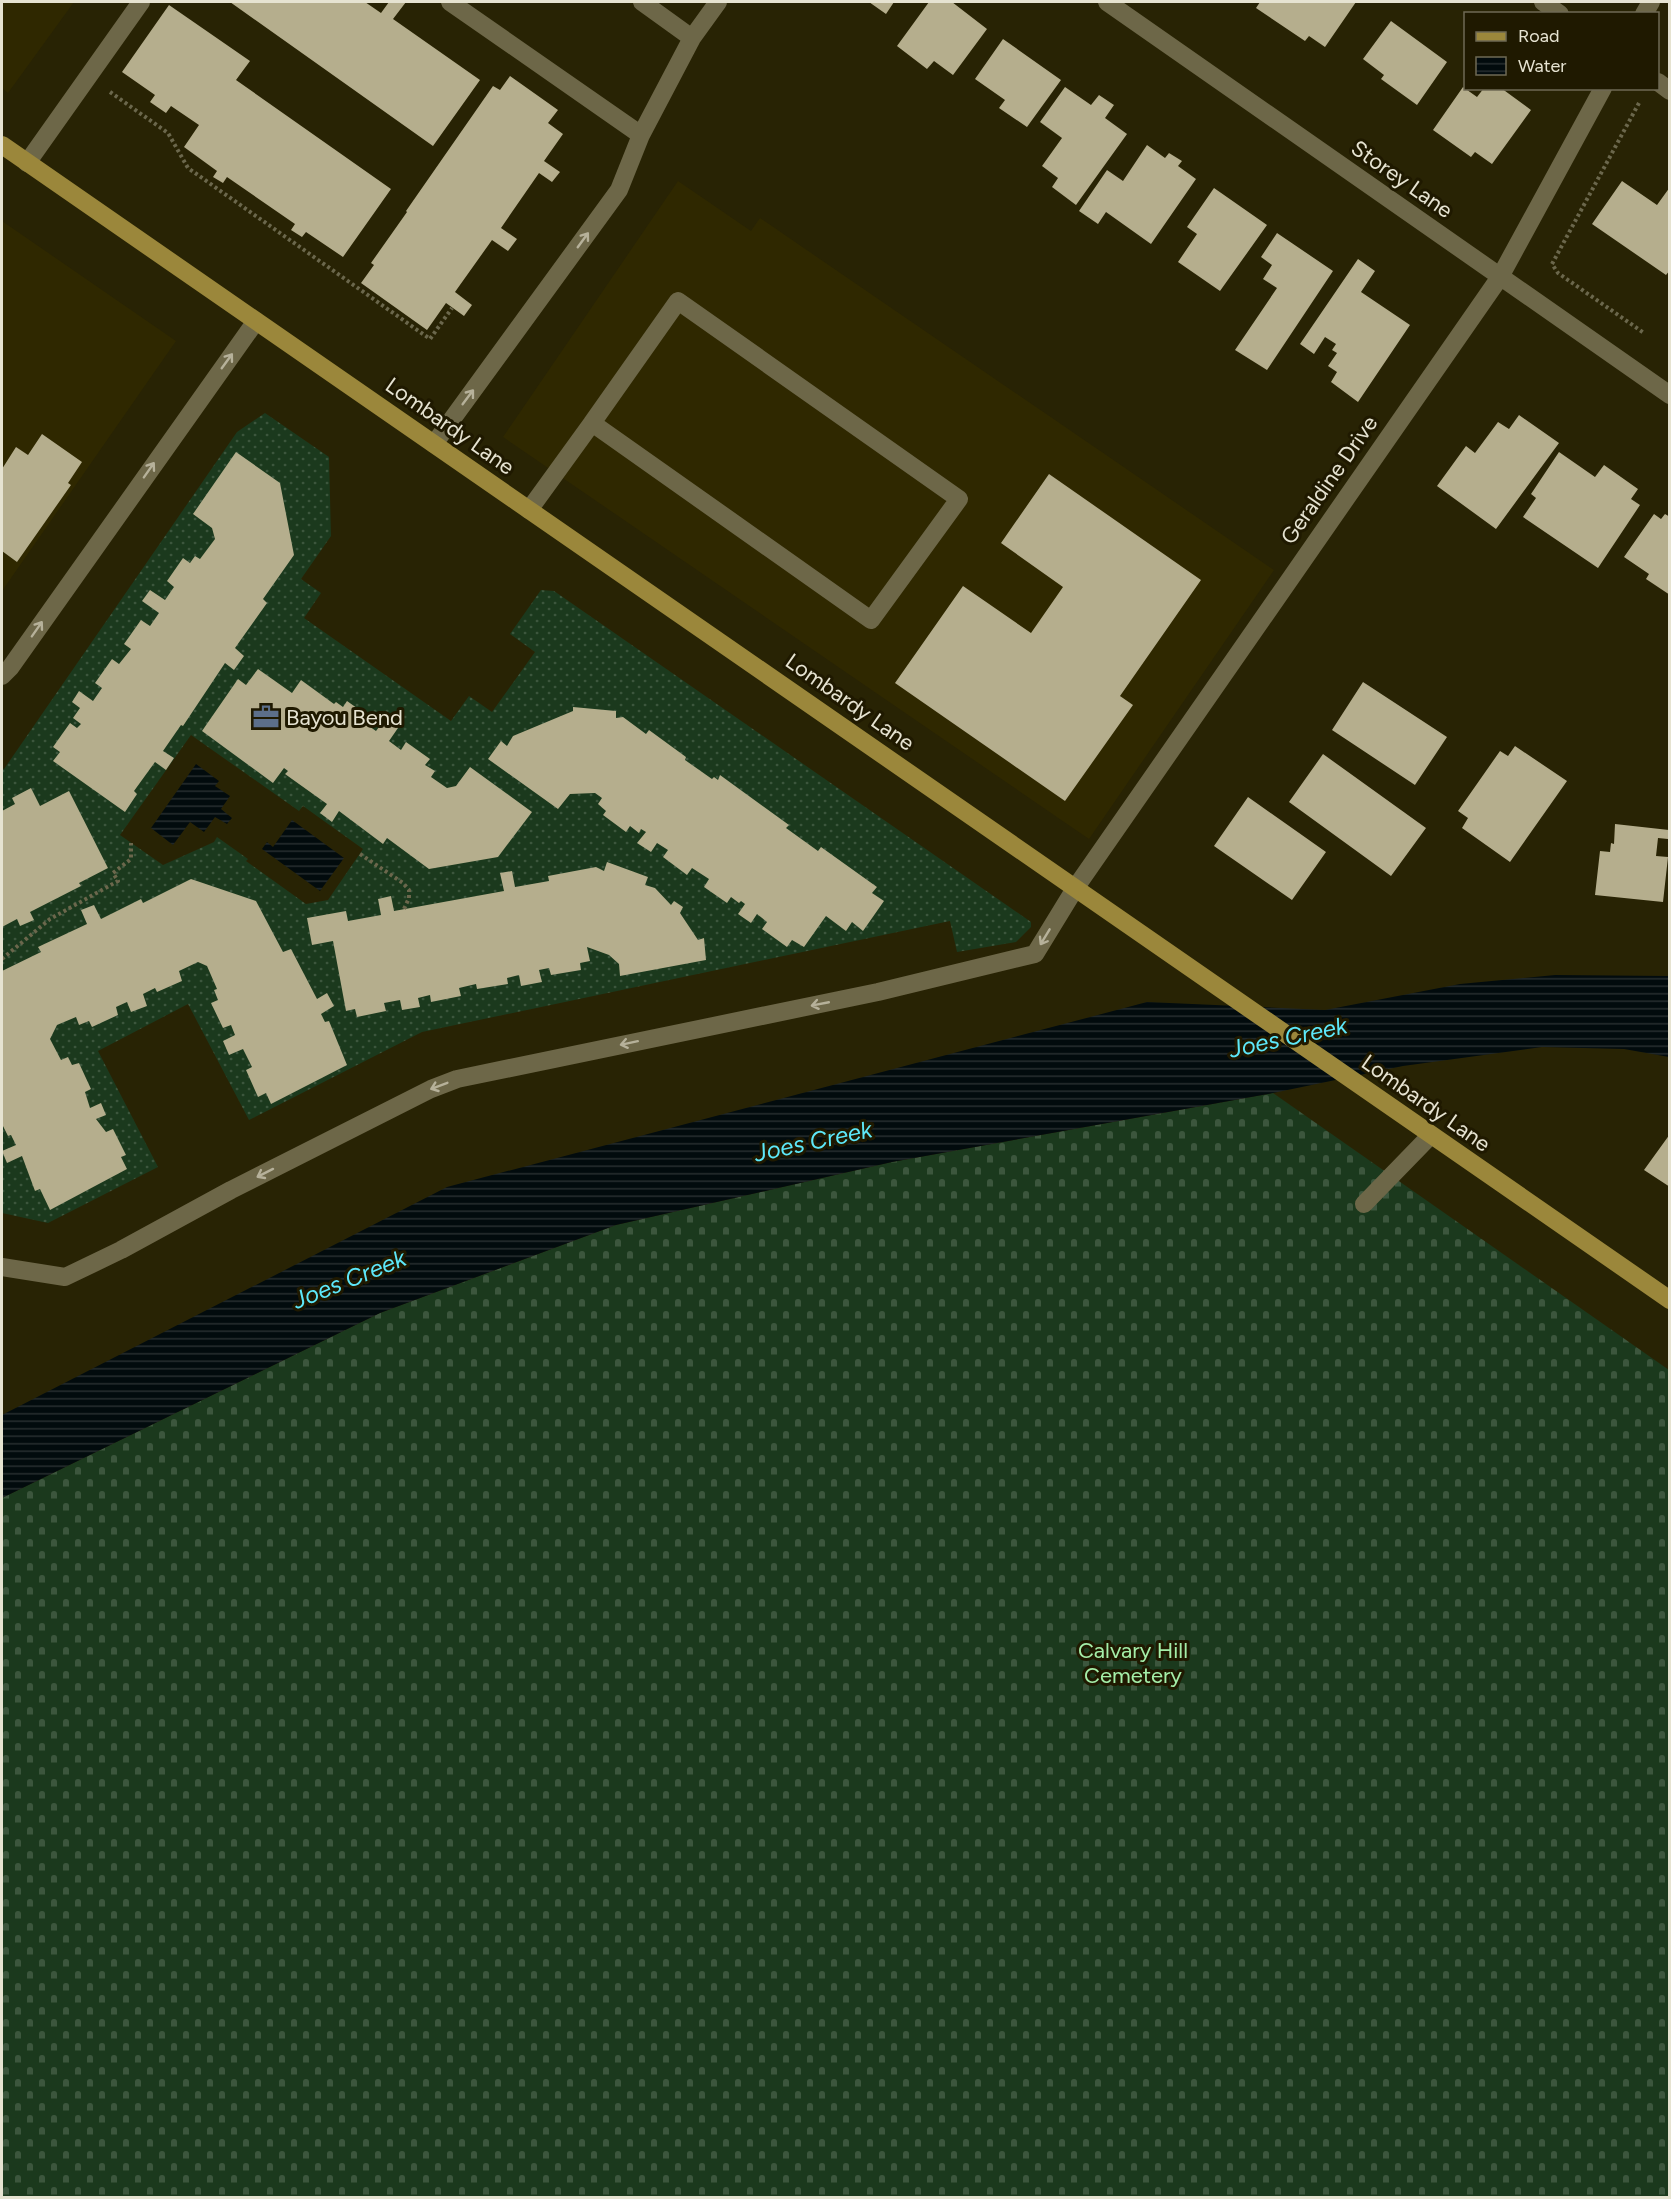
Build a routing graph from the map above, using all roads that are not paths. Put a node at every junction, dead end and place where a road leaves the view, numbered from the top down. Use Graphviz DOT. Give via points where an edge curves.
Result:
graph roads {
  1 [pos="141,2"];
  2 [pos="450,2"];
  3 [pos="642,2"];
  4 [pos="718,2"];
  5 [pos="1107,2"];
  6 [pos="1543,2"];
  7 [pos="1557,12"];
  8 [pos="692,38"];
  9 [pos="1602,90"];
  10 [pos="641,135"];
  11 [pos="2,146"];
  12 [pos="27,163"];
  13 [pos="1500,277"];
  14 [pos="256,321"];
  15 [pos="1670,395"];
  16 [pos="592,423"];
  17 [pos="434,444"];
  18 [pos="529,510"];
  19 [pos="2,676"];
  20 [pos="1076,887"];
  21 [pos="1431,1135"];
  22 [pos="1364,1204"];
  23 [pos="2,1267"];
  24 [pos="1670,1300"];
  1 -- 12 [label="street"];
  2 -- 10 [label="street"];
  3 -- 8 [label="street"];
  4 -- 8 [label="street"];
  5 -- 13 [label="street, Storey Lane"];
  6 -- 7 [label="street"];
  8 -- 10 [label="street"];
  9 -- 13 [label="street, Geraldine Drive"];
  17 -- 10 [label="street, one-way" via="620,190"];
  11 -- 12 [label="main road, Lombardy Lane"];
  12 -- 14 [label="main road, Lombardy Lane"];
  13 -- 15 [label="street, Storey Lane"];
  13 -- 20 [label="street, Geraldine Drive"];
  14 -- 17 [label="main road, Lombardy Lane"];
  19 -- 14 [label="street, one-way"];
  16 -- 16 [label="street" via="871,620 959,499 678,301"];
  16 -- 18 [label="street"];
  17 -- 18 [label="main road, Lombardy Lane"];
  18 -- 20 [label="main road, Lombardy Lane"];
  20 -- 21 [label="main road, Lombardy Lane"];
  20 -- 23 [label="street, Geraldine Drive, one-way" via="1035,954 878,992 457,1079 65,1277"];
  21 -- 22 [label="street"];
  21 -- 24 [label="main road, Lombardy Lane"];
}
